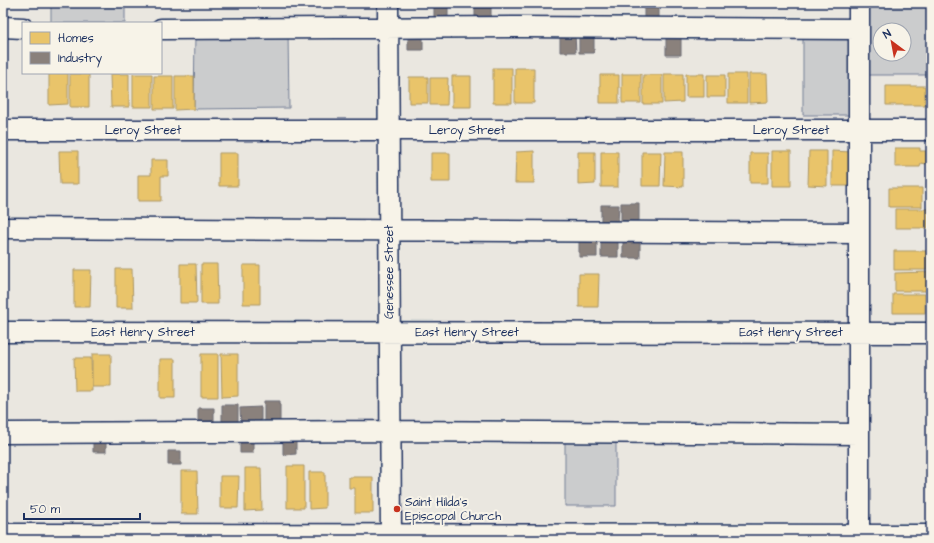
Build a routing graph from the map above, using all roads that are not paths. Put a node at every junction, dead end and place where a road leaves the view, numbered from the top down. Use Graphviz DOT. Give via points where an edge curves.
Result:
graph roads {
  1 [pos="388,3"];
  2 [pos="859,3"];
  3 [pos="3,27"];
  4 [pos="22,28"];
  5 [pos="388,28"];
  6 [pos="859,28"];
  7 [pos="162,29"];
  8 [pos="3,130"];
  9 [pos="388,130"];
  10 [pos="858,130"];
  11 [pos="931,130"];
  12 [pos="3,228"];
  13 [pos="389,230"];
  14 [pos="858,233"];
  15 [pos="3,332"];
  16 [pos="389,332"];
  17 [pos="859,332"];
  18 [pos="931,332"];
  19 [pos="390,431"];
  20 [pos="3,433"];
  21 [pos="859,434"];
  22 [pos="3,534"];
  23 [pos="931,535"];
  24 [pos="390,537"];
  25 [pos="859,538"];
  1 -- 5 [label="street, Genessee Street"];
  2 -- 6 [label="street"];
  3 -- 4 [label="street"];
  5 -- 6 [label="street"];
  5 -- 7 [label="street"];
  5 -- 9 [label="street, Genessee Street"];
  6 -- 10 [label="street"];
  8 -- 9 [label="street, Leroy Street"];
  9 -- 10 [label="street, Leroy Street"];
  9 -- 13 [label="street, Genessee Street"];
  10 -- 11 [label="street, Leroy Street"];
  10 -- 14 [label="street"];
  12 -- 13 [label="street"];
  13 -- 14 [label="street"];
  13 -- 16 [label="street, Genessee Street"];
  14 -- 17 [label="street"];
  15 -- 16 [label="street, East Henry Street"];
  16 -- 17 [label="street, East Henry Street"];
  16 -- 19 [label="street, Genessee Street"];
  17 -- 18 [label="street, East Henry Street"];
  17 -- 21 [label="street"];
  19 -- 20 [label="street"];
  19 -- 21 [label="street"];
  19 -- 24 [label="street, Genessee Street"];
  21 -- 25 [label="street"];
  22 -- 24 [label="street"];
  23 -- 25 [label="street"];
  24 -- 25 [label="street"];
}
